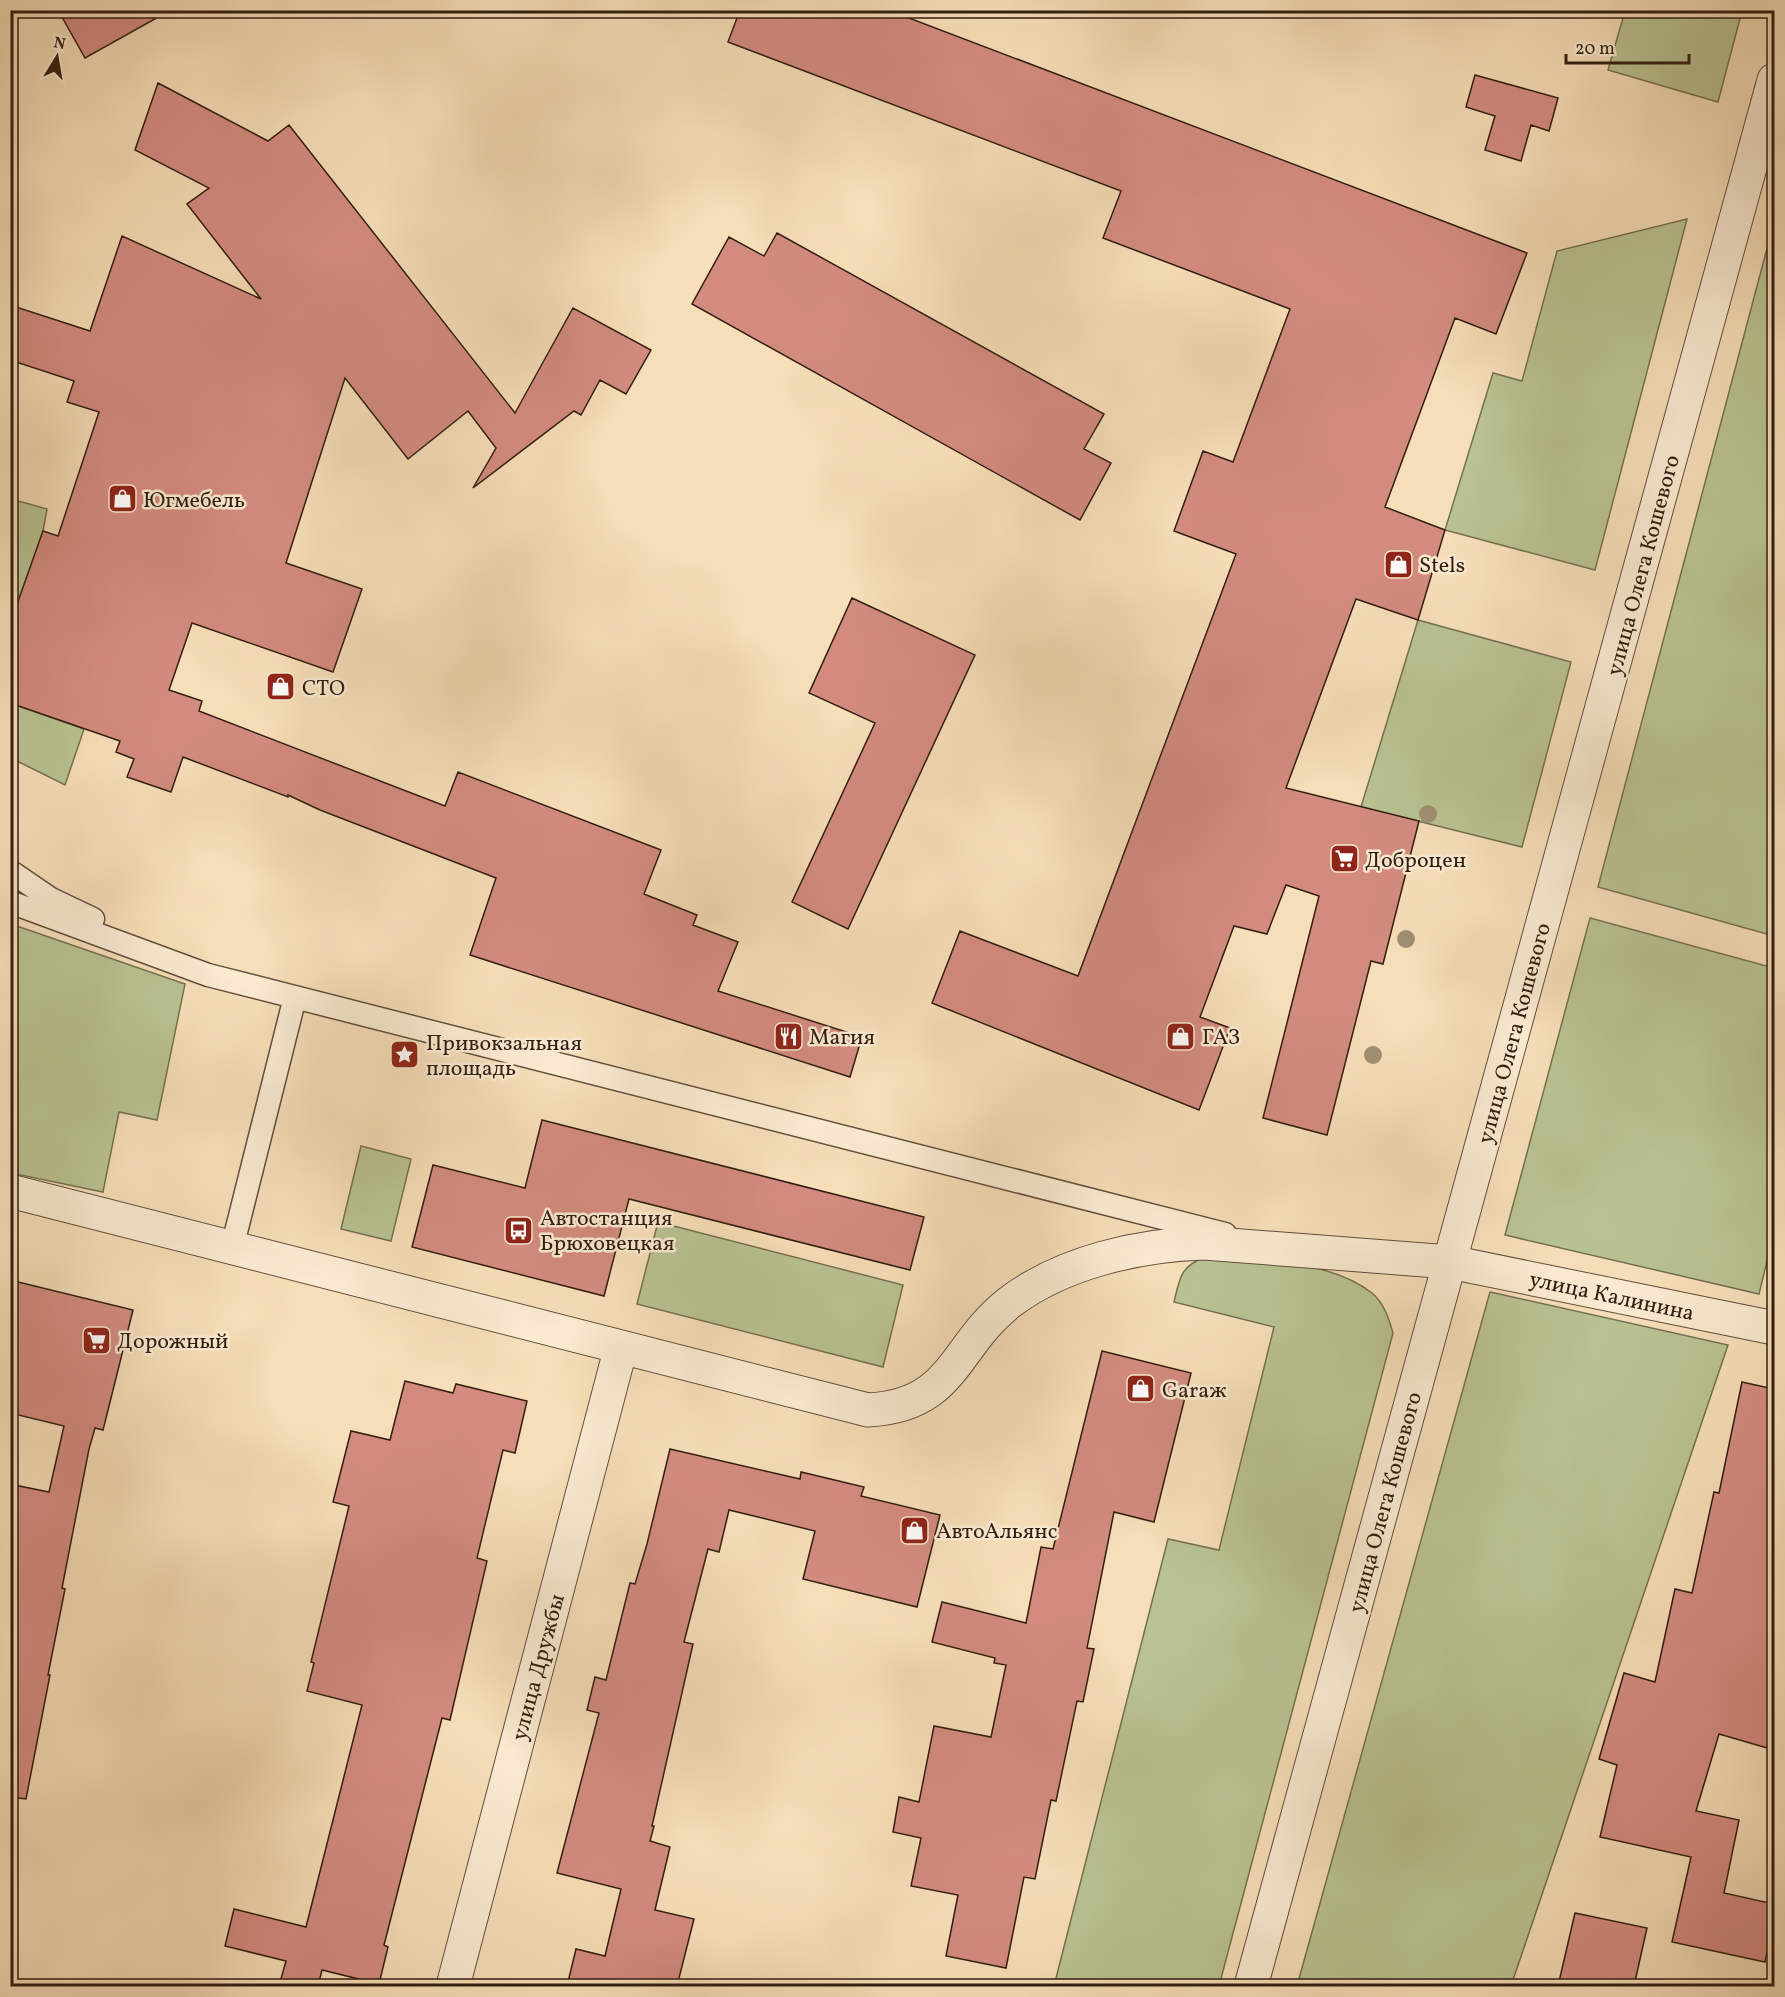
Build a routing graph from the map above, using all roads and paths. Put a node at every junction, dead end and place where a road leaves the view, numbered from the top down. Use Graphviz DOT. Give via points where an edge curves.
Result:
graph roads {
  1 [pos="1774,80"];
  2 [pos="10,870"];
  3 [pos="10,902"];
  4 [pos="208,975"];
  5 [pos="296,997"];
  6 [pos="10,1191"];
  7 [pos="232,1248"];
  8 [pos="1285,1249"];
  9 [pos="1450,1262"];
  10 [pos="1774,1329"];
  11 [pos="621,1347"];
  12 [pos="453,1986"];
  13 [pos="1251,1986"];
  1 -- 9 [label="street, улица Олега Кошевого"];
  2 -- 4 [label="lane" via="51,899"];
  3 -- 4 [label="lane"];
  4 -- 5 [label="lane"];
  5 -- 7 [label="lane"];
  5 -- 8 [label="lane"];
  6 -- 7 [label="street, улица Калинина"];
  7 -- 11 [label="street, улица Калинина"];
  8 -- 9 [label="street, улица Калинина"];
  8 -- 11 [label="street, улица Калинина" via="1204,1243 1152,1246 1059,1275 1008,1304 927,1395 890,1409 868,1410"];
  9 -- 10 [label="street, улица Калинина"];
  9 -- 13 [label="street, улица Олега Кошевого"];
  11 -- 12 [label="street, улица Дружбы"];
}
